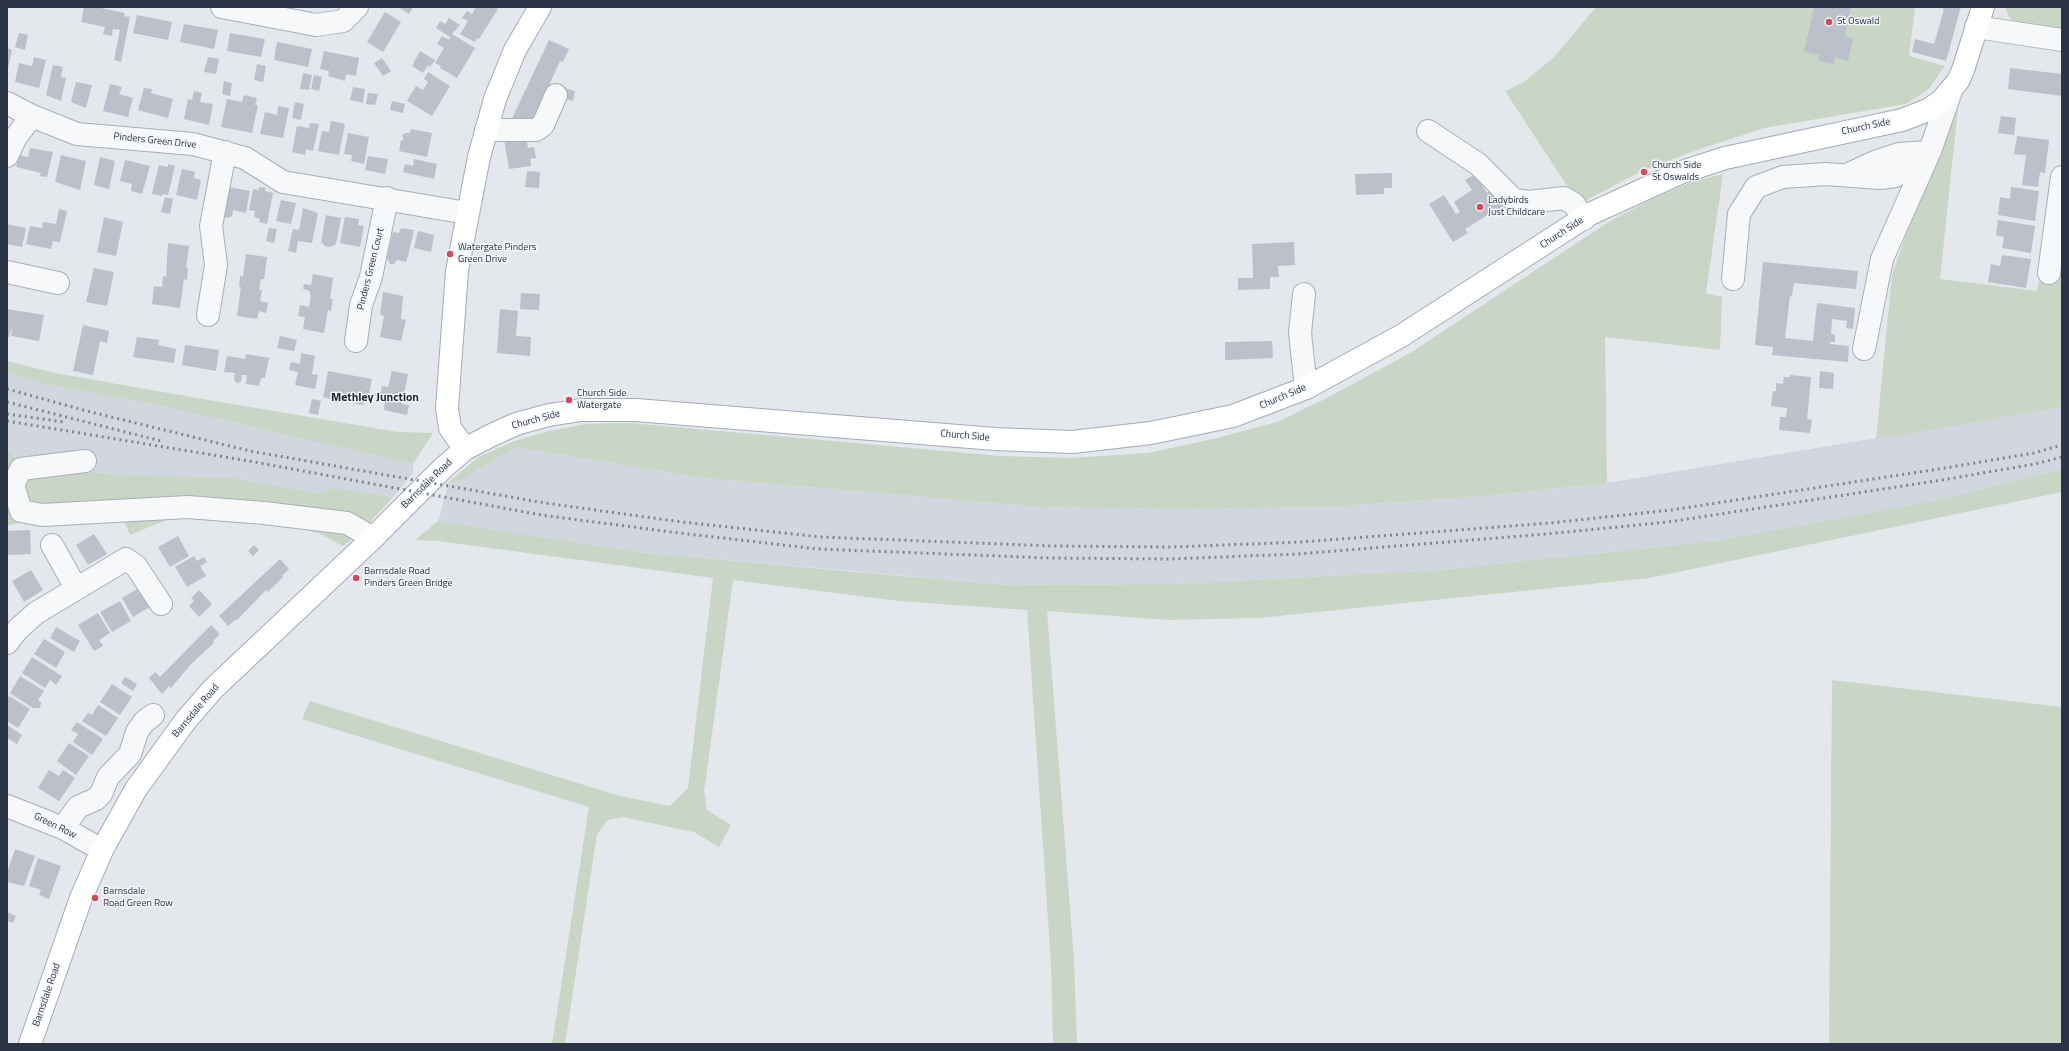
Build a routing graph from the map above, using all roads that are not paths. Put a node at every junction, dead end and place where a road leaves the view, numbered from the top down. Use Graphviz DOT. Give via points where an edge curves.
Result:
graph roads {
  1 [pos="222,7"];
  2 [pos="357,7"];
  3 [pos="540,7"];
  4 [pos="1983,7"];
  5 [pos="1976,28"];
  6 [pos="2062,40"];
  7 [pos="1951,91"];
  8 [pos="556,95"];
  9 [pos="7,102"];
  10 [pos="32,116"];
  11 [pos="486,130"];
  12 [pos="1428,131"];
  13 [pos="1930,151"];
  14 [pos="226,152"];
  15 [pos="7,156"];
  16 [pos="2062,177"];
  17 [pos="388,198"];
  18 [pos="466,213"];
  19 [pos="1584,219"];
  20 [pos="2059,229"];
  21 [pos="7,272"];
  22 [pos="2049,273"];
  23 [pos="1733,279"];
  24 [pos="58,282"];
  25 [pos="1304,294"];
  26 [pos="208,315"];
  27 [pos="356,341"];
  28 [pos="1864,349"];
  29 [pos="1306,388"];
  30 [pos="465,449"];
  31 [pos="84,461"];
  32 [pos="374,538"];
  33 [pos="52,546"];
  34 [pos="76,588"];
  35 [pos="161,604"];
  36 [pos="7,643"];
  37 [pos="153,715"];
  38 [pos="7,806"];
  39 [pos="63,828"];
  40 [pos="102,850"];
  41 [pos="30,1044"];
  1 -- 2 [label="street" via="316,25 343,21"];
  3 -- 11 [label="main road" via="504,74"];
  4 -- 5 [label="main road, Church Side"];
  5 -- 6 [label="street"];
  5 -- 7 [label="main road, Church Side" via="1963,70"];
  7 -- 13 [label="street"];
  7 -- 19 [label="main road, Church Side" via="1928,110 1902,120 1756,150 1682,172"];
  8 -- 11 [label="street" via="543,125 536,130"];
  9 -- 10 [label="street, Pinders Green Drive"];
  10 -- 14 [label="street, Pinders Green Drive" via="77,134 192,144"];
  10 -- 15 [label="street" via="16,137"];
  11 -- 18 [label="main road"];
  12 -- 19 [label="street" via="1478,164 1514,200 1521,202 1564,198 1574,204"];
  13 -- 23 [label="street" via="1895,176 1880,178 1826,174 1783,177 1756,187 1739,214"];
  13 -- 28 [label="street" via="1882,259"];
  14 -- 17 [label="street, Pinders Green Drive" via="245,158 283,182"];
  14 -- 26 [label="street" via="211,226 216,265"];
  16 -- 20 [label="street"];
  17 -- 18 [label="street, Pinders Green Drive"];
  17 -- 27 [label="street, Pinders Green Court" via="371,277 361,305"];
  18 -- 30 [label="main road" via="456,271 447,398 450,428"];
  19 -- 29 [label="main road, Church Side" via="1401,336"];
  20 -- 22 [label="street"];
  21 -- 24 [label="street"];
  25 -- 29 [label="street" via="1300,332"];
  29 -- 30 [label="main road, Church Side" via="1233,416 1151,433 1072,442 995,439 636,410 589,410 549,415 516,424"];
  30 -- 32 [label="main road, Barnsdale Road"];
  31 -- 32 [label="street" via="21,469 12,485 21,512 42,515 188,507 347,523"];
  32 -- 40 [label="main road, Barnsdale Road" via="213,689 186,720 136,789"];
  33 -- 34 [label="street"];
  34 -- 35 [label="street" via="126,559 136,566"];
  34 -- 36 [label="street" via="36,613"];
  37 -- 39 [label="street" via="137,732 130,754 108,777 101,794 78,807"];
  38 -- 39 [label="street, Green Row"];
  39 -- 40 [label="street, Green Row"];
  40 -- 41 [label="main road, Barnsdale Road" via="81,898"];
}
